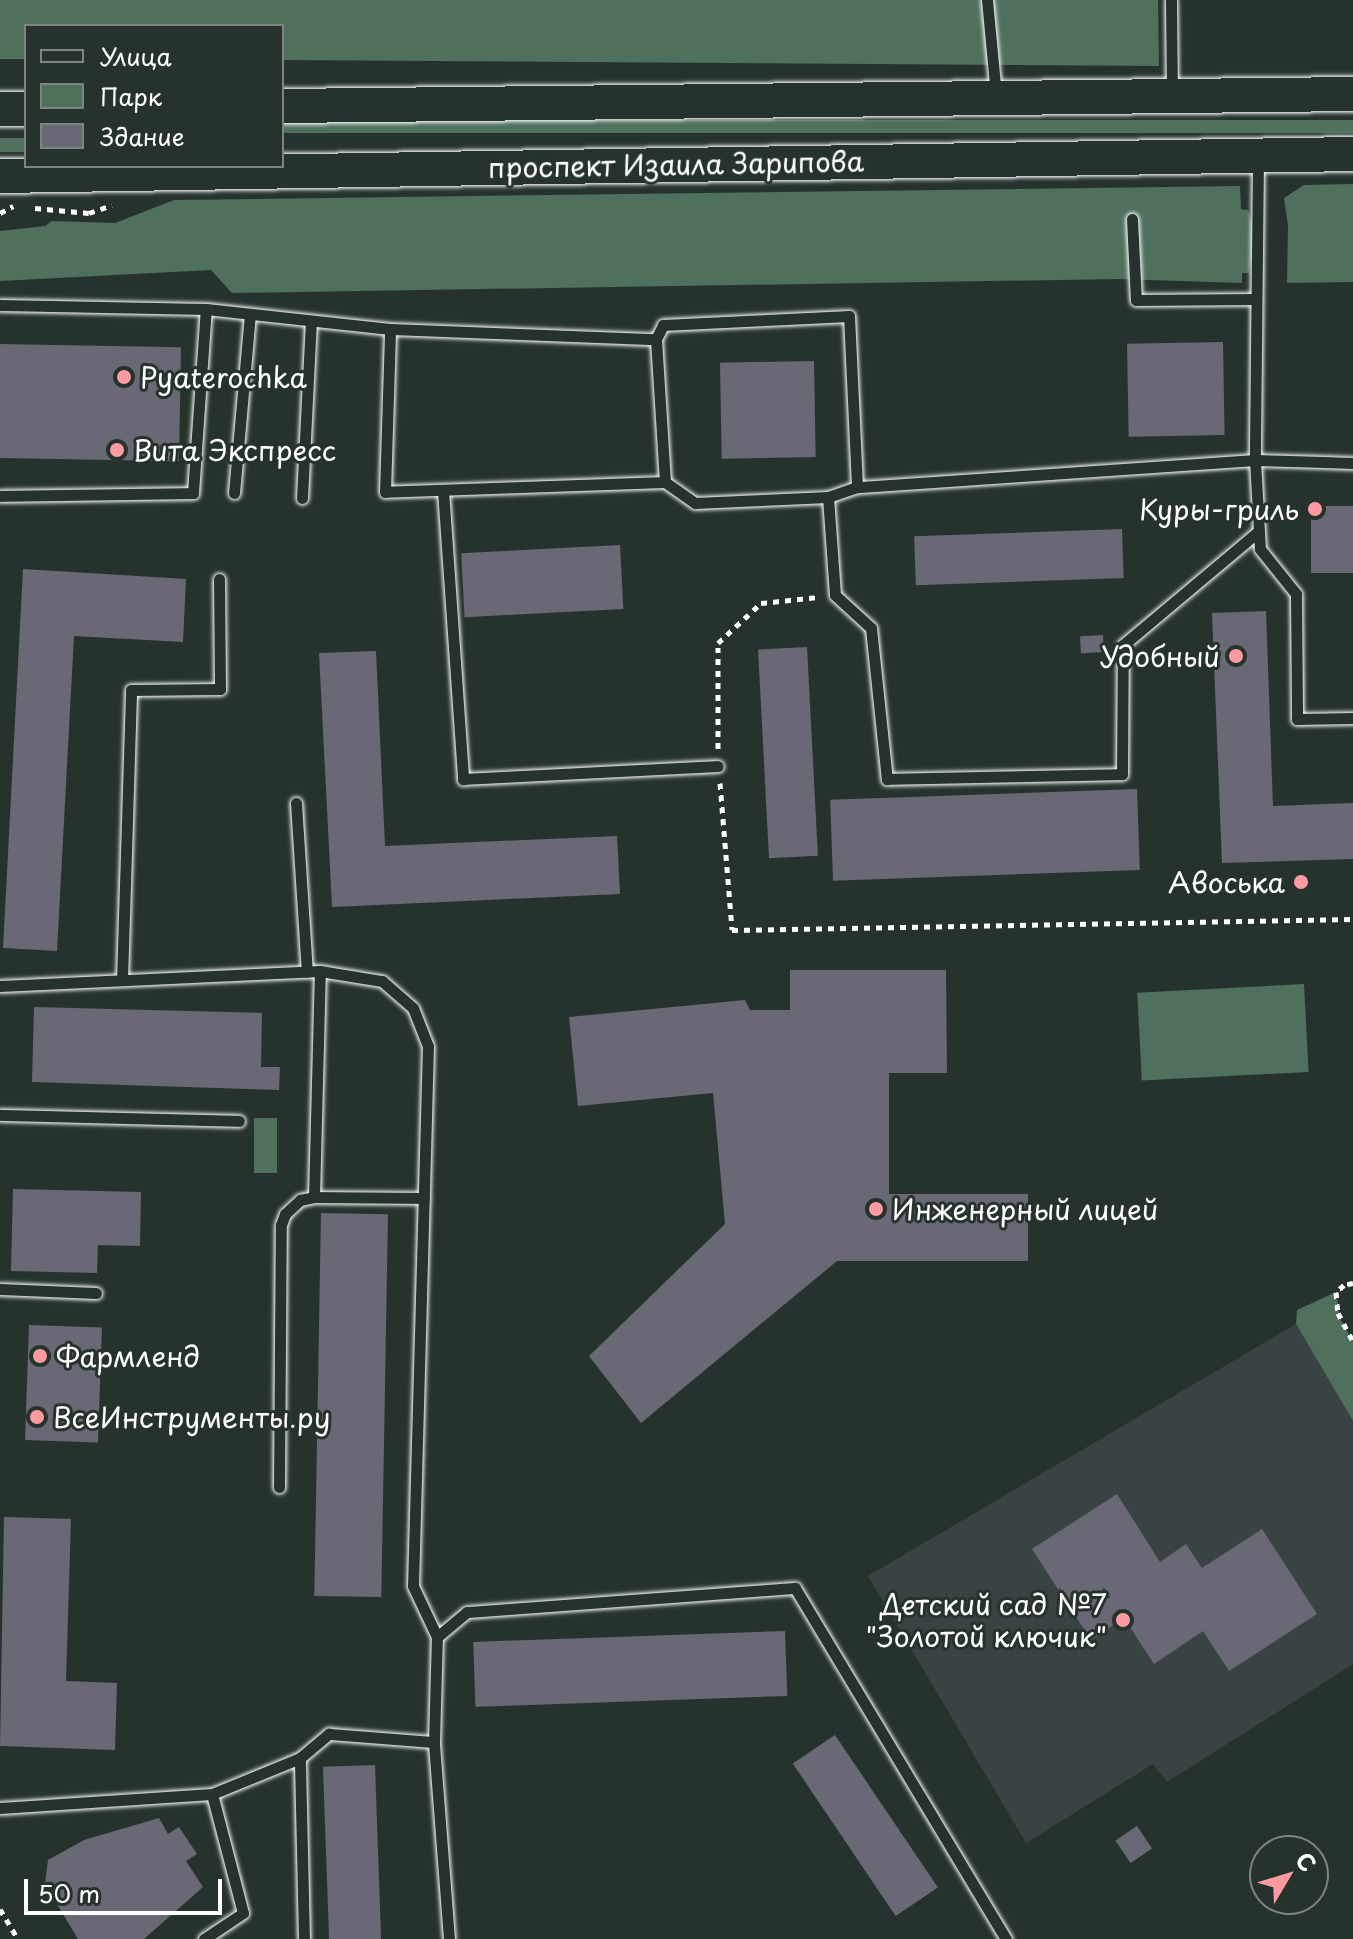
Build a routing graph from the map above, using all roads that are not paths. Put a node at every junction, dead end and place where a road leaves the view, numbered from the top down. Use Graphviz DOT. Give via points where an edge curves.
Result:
graph roads {
  1 [pos="987,0"];
  2 [pos="1171,0"];
  3 [pos="1353,94"];
  4 [pos="1172,96"];
  5 [pos="996,98"];
  6 [pos="284,106"];
  7 [pos="0,109"];
  8 [pos="24,109"];
  9 [pos="1258,154"];
  10 [pos="1353,154"];
  11 [pos="0,176"];
  12 [pos="1132,219"];
  13 [pos="1256,299"];
  14 [pos="0,305"];
  15 [pos="206,309"];
  16 [pos="250,314"];
  17 [pos="311,321"];
  18 [pos="390,329"];
  19 [pos="656,339"];
  20 [pos="1255,460"];
  21 [pos="1353,463"];
  22 [pos="665,482"];
  23 [pos="857,487"];
  24 [pos="443,490"];
  25 [pos="234,493"];
  26 [pos="0,496"];
  27 [pos="828,497"];
  28 [pos="302,498"];
  29 [pos="1259,531"];
  30 [pos="219,579"];
  31 [pos="1353,718"];
  32 [pos="718,766"];
  33 [pos="296,803"];
  34 [pos="320,971"];
  35 [pos="307,972"];
  36 [pos="122,980"];
  37 [pos="0,986"];
  38 [pos="0,1115"];
  39 [pos="239,1121"];
  40 [pos="314,1197"];
  41 [pos="424,1198"];
  42 [pos="0,1289"];
  43 [pos="96,1293"];
  44 [pos="279,1487"];
  45 [pos="437,1637"];
  46 [pos="434,1742"];
  47 [pos="300,1758"];
  48 [pos="212,1794"];
  49 [pos="0,1808"];
  50 [pos="204,1939"];
  51 [pos="304,1939"];
  52 [pos="449,1939"];
  53 [pos="1006,1939"];
  1 -- 5 [label="lane"];
  2 -- 4 [label="lane"];
  3 -- 4 [label="main road"];
  4 -- 5 [label="main road"];
  5 -- 6 [label="main road"];
  7 -- 8 [label="main road"];
  9 -- 10 [label="main road, проспект Изаила Зарипова"];
  9 -- 11 [label="main road, проспект Изаила Зарипова"];
  9 -- 13 [label="lane"];
  12 -- 13 [label="lane" via="1136,300"];
  13 -- 20 [label="lane"];
  14 -- 15 [label="lane"];
  15 -- 16 [label="lane"];
  15 -- 26 [label="lane" via="193,493"];
  16 -- 17 [label="lane"];
  16 -- 25 [label="lane"];
  17 -- 18 [label="lane"];
  17 -- 28 [label="lane"];
  18 -- 19 [label="lane"];
  18 -- 24 [label="lane" via="385,492"];
  19 -- 22 [label="lane"];
  19 -- 23 [label="lane" via="663,325 849,316"];
  20 -- 21 [label="lane"];
  20 -- 23 [label="lane"];
  20 -- 29 [label="lane"];
  22 -- 24 [label="lane"];
  22 -- 27 [label="lane" via="695,503"];
  23 -- 27 [label="lane"];
  24 -- 32 [label="lane" via="463,779"];
  27 -- 29 [label="lane" via="835,595 871,628 887,779 1122,774 1123,645"];
  29 -- 31 [label="lane" via="1260,549 1296,594 1297,719"];
  30 -- 36 [label="lane" via="220,689 131,690"];
  33 -- 35 [label="lane"];
  34 -- 35 [label="lane"];
  34 -- 40 [label="lane"];
  34 -- 41 [label="lane" via="382,981 400,993 422,1023 428,1046"];
  35 -- 36 [label="lane"];
  36 -- 37 [label="lane"];
  38 -- 39 [label="lane"];
  40 -- 41 [label="lane"];
  40 -- 44 [label="lane" via="291,1207 281,1225"];
  41 -- 45 [label="lane" via="413,1586"];
  42 -- 43 [label="lane"];
  45 -- 46 [label="lane"];
  45 -- 53 [label="lane" via="467,1612 795,1588"];
  46 -- 47 [label="lane" via="329,1734"];
  46 -- 52 [label="lane"];
  47 -- 48 [label="lane"];
  47 -- 51 [label="lane"];
  48 -- 49 [label="lane"];
  48 -- 50 [label="lane" via="243,1913"];
}
